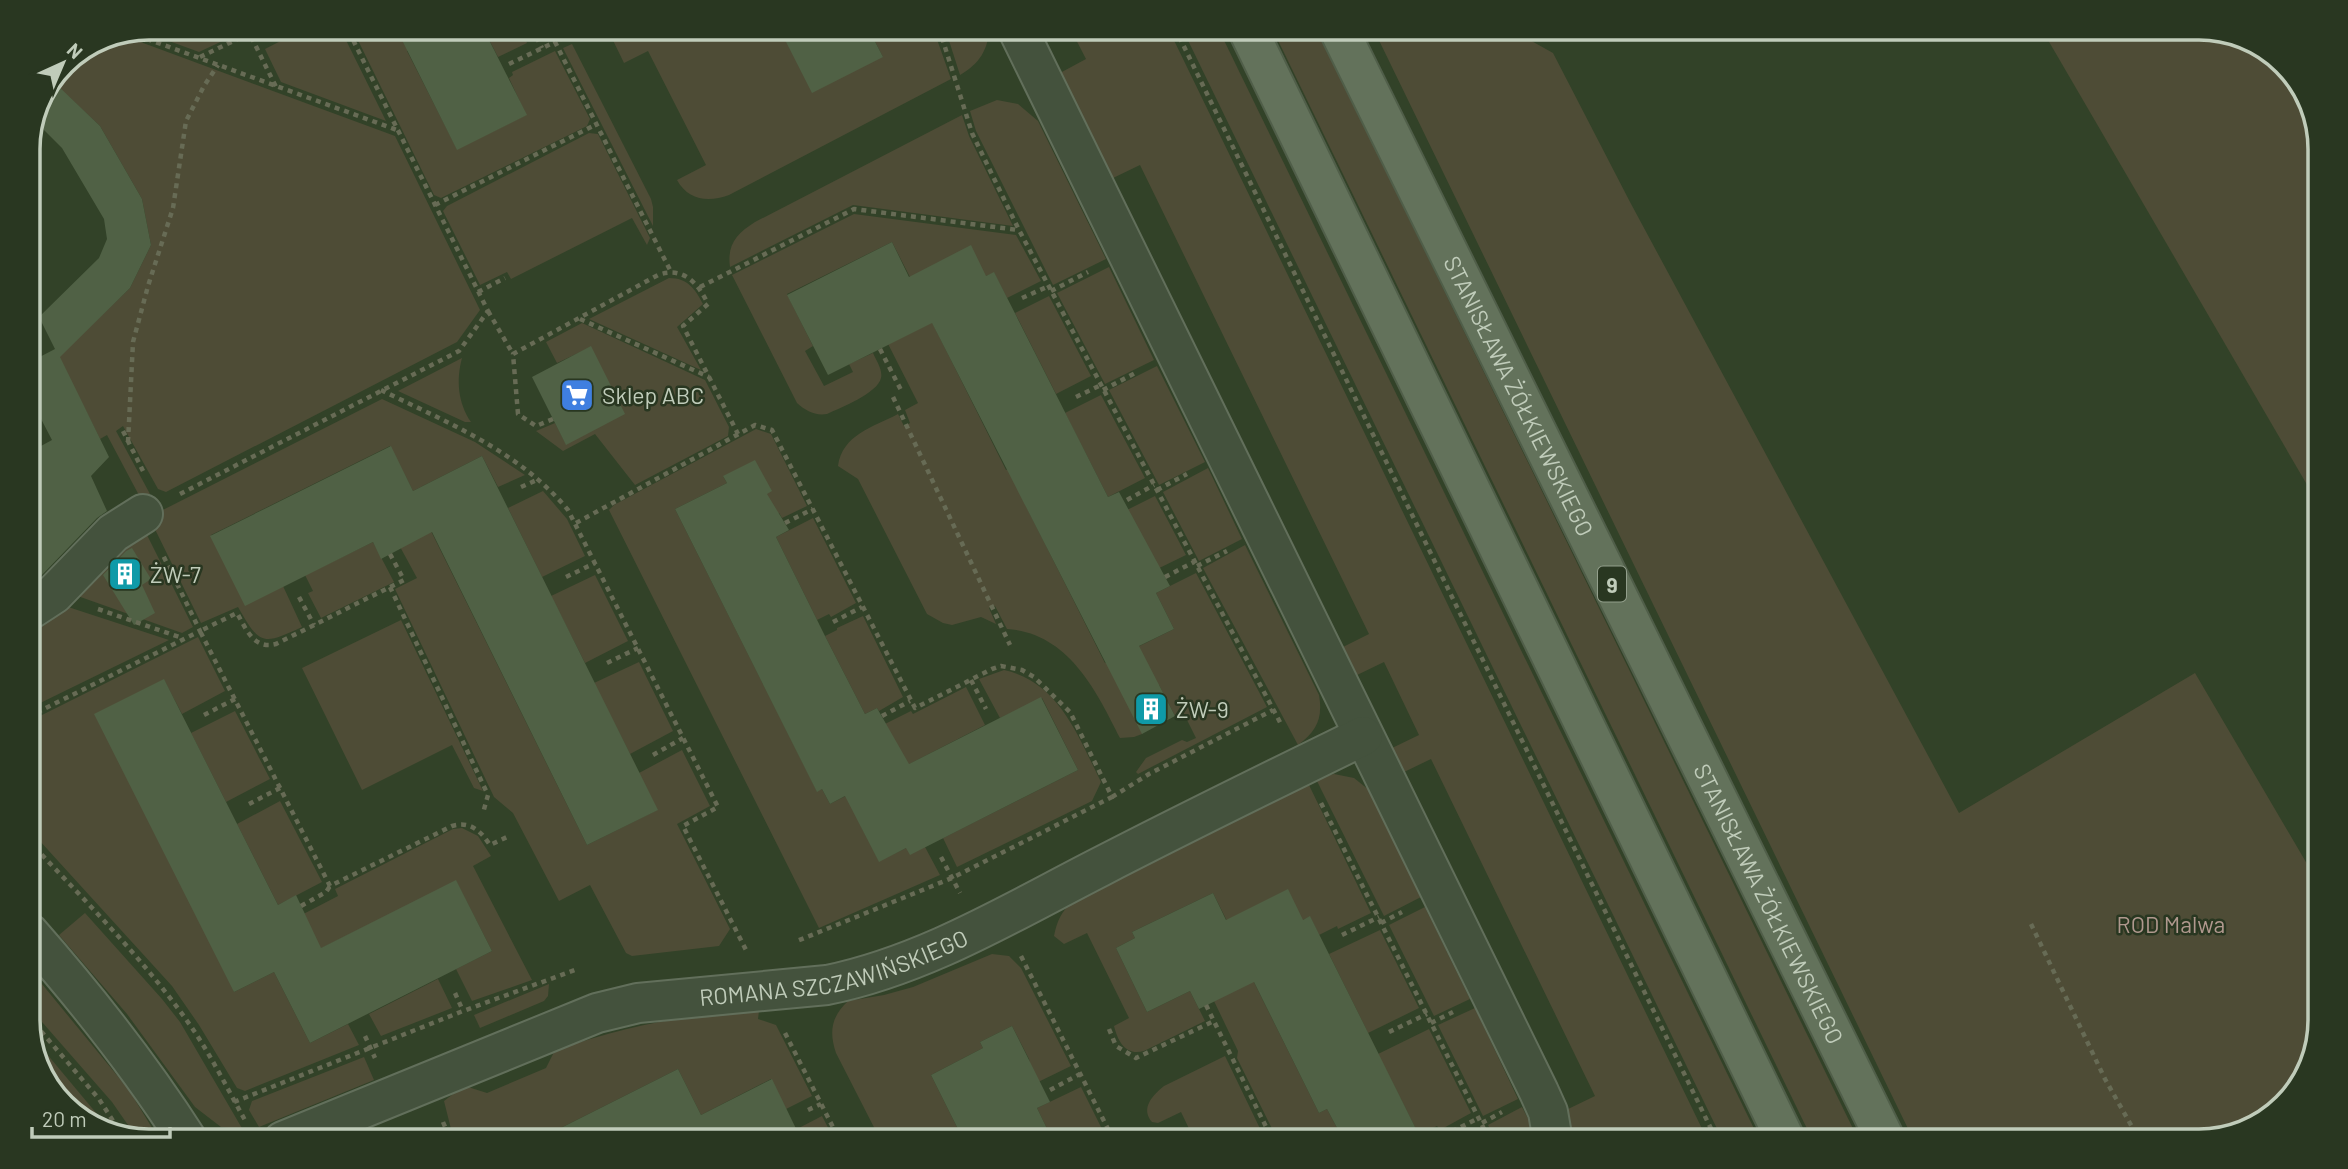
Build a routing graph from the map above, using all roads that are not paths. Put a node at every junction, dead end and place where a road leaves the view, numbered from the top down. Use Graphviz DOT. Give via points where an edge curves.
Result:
graph roads {
  1 [pos="1023,40"];
  2 [pos="1253,40"];
  3 [pos="1344,40"];
  4 [pos="151,509"];
  5 [pos="41,603"];
  6 [pos="1363,736"];
  7 [pos="40,946"];
  8 [pos="180,1129"];
  9 [pos="286,1129"];
  10 [pos="1551,1129"];
  11 [pos="1780,1129"];
  12 [pos="1880,1129"];
  1 -- 6 [label="street"];
  2 -- 11 [label="main road"];
  3 -- 12 [label="main road, STANISŁAWA ŻÓŁKIEWSKIEGO / 9"];
  4 -- 5 [label="street" via="113,533"];
  6 -- 9 [label="street, ROMANA SZCZAWIŃSKIEGO" via="903,964 827,985 638,1003 597,1013"];
  6 -- 10 [label="street" via="1539,1092"];
  7 -- 8 [label="street" via="134,1059"];
}
